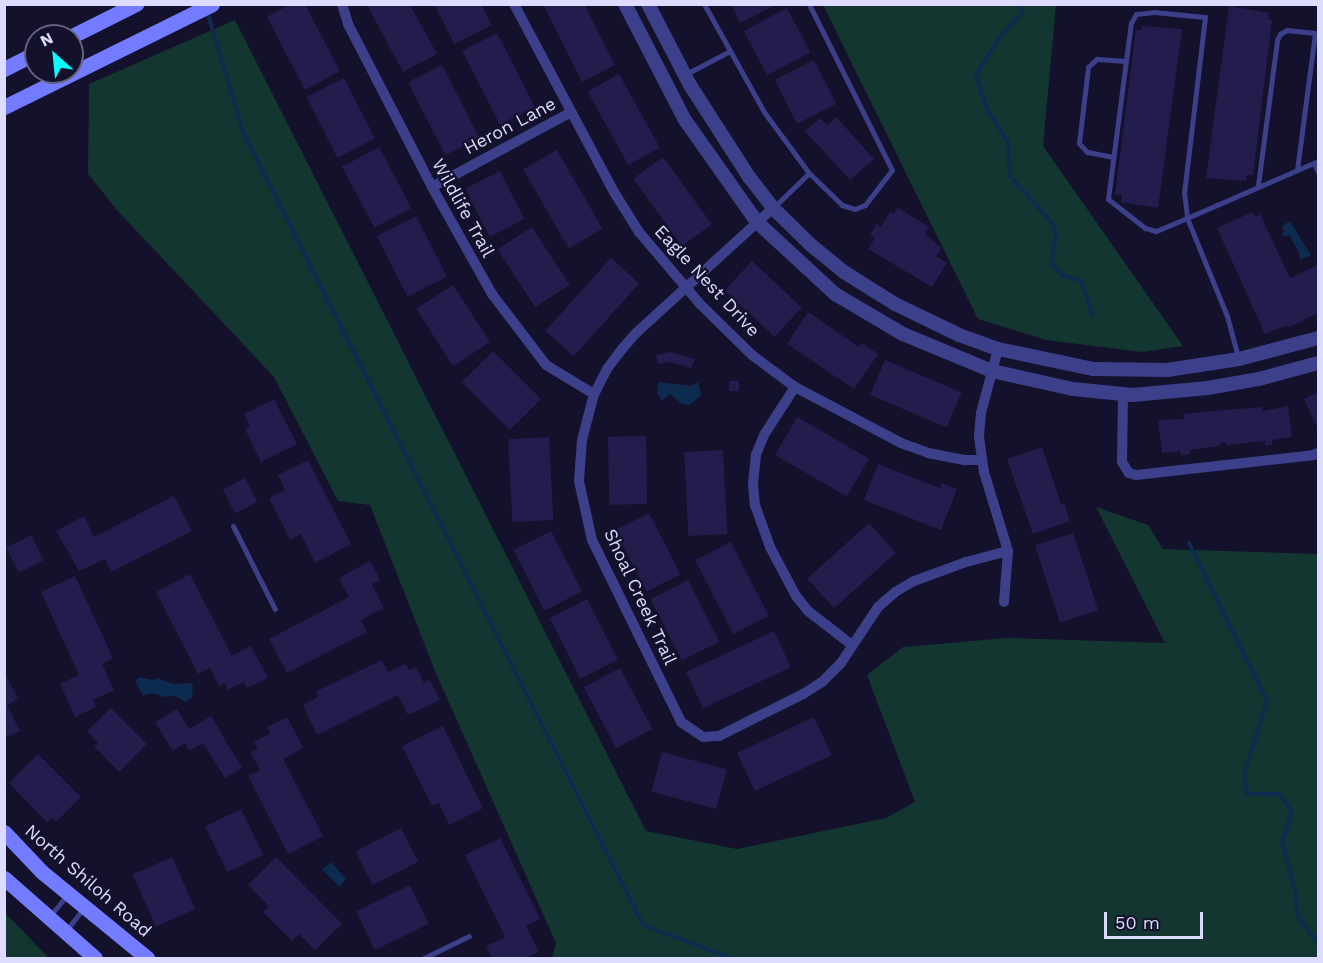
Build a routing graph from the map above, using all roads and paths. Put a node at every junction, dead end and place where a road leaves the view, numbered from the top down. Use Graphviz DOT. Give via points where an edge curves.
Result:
graph roads {
  1 [pos="136,4"];
  2 [pos="212,4"];
  3 [pos="514,4"];
  4 [pos="625,4"];
  5 [pos="648,4"];
  6 [pos="704,4"];
  7 [pos="809,4"];
  8 [pos="342,6"];
  9 [pos="84,30"];
  10 [pos="1317,33"];
  11 [pos="643,38"];
  12 [pos="728,52"];
  13 [pos="24,59"];
  14 [pos="1126,61"];
  15 [pos="4,69"];
  16 [pos="685,75"];
  17 [pos="4,107"];
  18 [pos="571,112"];
  19 [pos="1113,157"];
  20 [pos="1316,162"];
  21 [pos="1297,170"];
  22 [pos="1318,172"];
  23 [pos="809,174"];
  24 [pos="1258,185"];
  25 [pos="432,187"];
  26 [pos="772,208"];
  27 [pos="1186,218"];
  28 [pos="757,222"];
  29 [pos="686,288"];
  30 [pos="1318,338"];
  31 [pos="998,349"];
  32 [pos="1239,360"];
  33 [pos="1318,363"];
  34 [pos="992,371"];
  35 [pos="795,387"];
  36 [pos="1123,393"];
  37 [pos="594,394"];
  38 [pos="1318,453"];
  39 [pos="982,460"];
  40 [pos="233,526"];
  41 [pos="1008,551"];
  42 [pos="1004,602"];
  43 [pos="275,609"];
  44 [pos="852,645"];
  45 [pos="4,832"];
  46 [pos="4,878"];
  47 [pos="68,894"];
  48 [pos="84,908"];
  49 [pos="48,918"];
  50 [pos="64,933"];
  51 [pos="469,936"];
  52 [pos="95,958"];
  53 [pos="147,958"];
  54 [pos="424,958"];
  1 -- 9 [label="main road"];
  2 -- 17 [label="main road"];
  3 -- 18 [label="street, Eagle Nest Drive"];
  4 -- 11 [label="street"];
  5 -- 16 [label="street"];
  6 -- 12 [label="lane"];
  7 -- 23 [label="lane" via="892,170 865,205 855,209 842,206"];
  8 -- 25 [label="street, Wildlife Trail"];
  10 -- 21 [label="lane"];
  10 -- 24 [label="lane" via="1287,30 1277,40"];
  11 -- 16 [label="street" via="678,74"];
  11 -- 28 [label="street" via="685,120"];
  12 -- 16 [label="lane"];
  12 -- 23 [label="lane" via="764,112"];
  13 -- 15 [label="main road"];
  14 -- 19 [label="lane"];
  14 -- 19 [label="lane" via="1097,59 1088,67 1079,143 1087,152"];
  14 -- 27 [label="lane" via="1131,23 1136,14 1205,17 1184,192"];
  16 -- 26 [label="street"];
  18 -- 25 [label="street, Heron Lane"];
  18 -- 29 [label="street, Eagle Nest Drive" via="639,232"];
  19 -- 27 [label="lane" via="1108,199 1112,204 1144,228 1156,231"];
  20 -- 21 [label="lane"];
  20 -- 22 [label="lane"];
  21 -- 24 [label="lane"];
  23 -- 26 [label="lane"];
  24 -- 27 [label="lane"];
  25 -- 37 [label="street, Wildlife Trail" via="492,294 527,343 546,365"];
  26 -- 28 [label="street, Shoal Creek Trail"];
  26 -- 31 [label="street" via="844,272 895,304"];
  27 -- 32 [label="lane" via="1227,316"];
  28 -- 29 [label="street, Shoal Creek Trail"];
  28 -- 34 [label="street" via="835,294 903,334"];
  29 -- 35 [label="street, Eagle Nest Drive" via="752,355"];
  29 -- 37 [label="street, Shoal Creek Trail" via="636,333 607,369"];
  30 -- 32 [label="street"];
  31 -- 32 [label="street" via="1094,369 1167,370"];
  31 -- 34 [label="street"];
  33 -- 36 [label="street" via="1208,388"];
  34 -- 36 [label="street" via="1073,389"];
  34 -- 39 [label="street" via="981,413"];
  35 -- 39 [label="street, Eagle Nest Drive" via="901,443 928,453"];
  35 -- 44 [label="street" via="764,435 756,455 755,505 760,525 796,596 808,611"];
  36 -- 38 [label="street" via="1122,462 1129,473"];
  37 -- 44 [label="street, Shoal Creek Trail" via="579,460 582,503 592,540 681,722 703,737 720,736 803,694 834,669"];
  39 -- 41 [label="street"];
  40 -- 43 [label="lane"];
  41 -- 42 [label="street"];
  41 -- 44 [label="street" via="914,581 878,607"];
  45 -- 47 [label="main road, North Shiloh Road"];
  46 -- 49 [label="main road"];
  47 -- 48 [label="main road, North Shiloh Road"];
  47 -- 49 [label="lane"];
  48 -- 50 [label="lane"];
  48 -- 53 [label="main road, North Shiloh Road"];
  49 -- 50 [label="main road"];
  50 -- 52 [label="main road"];
  51 -- 54 [label="lane"];
}
